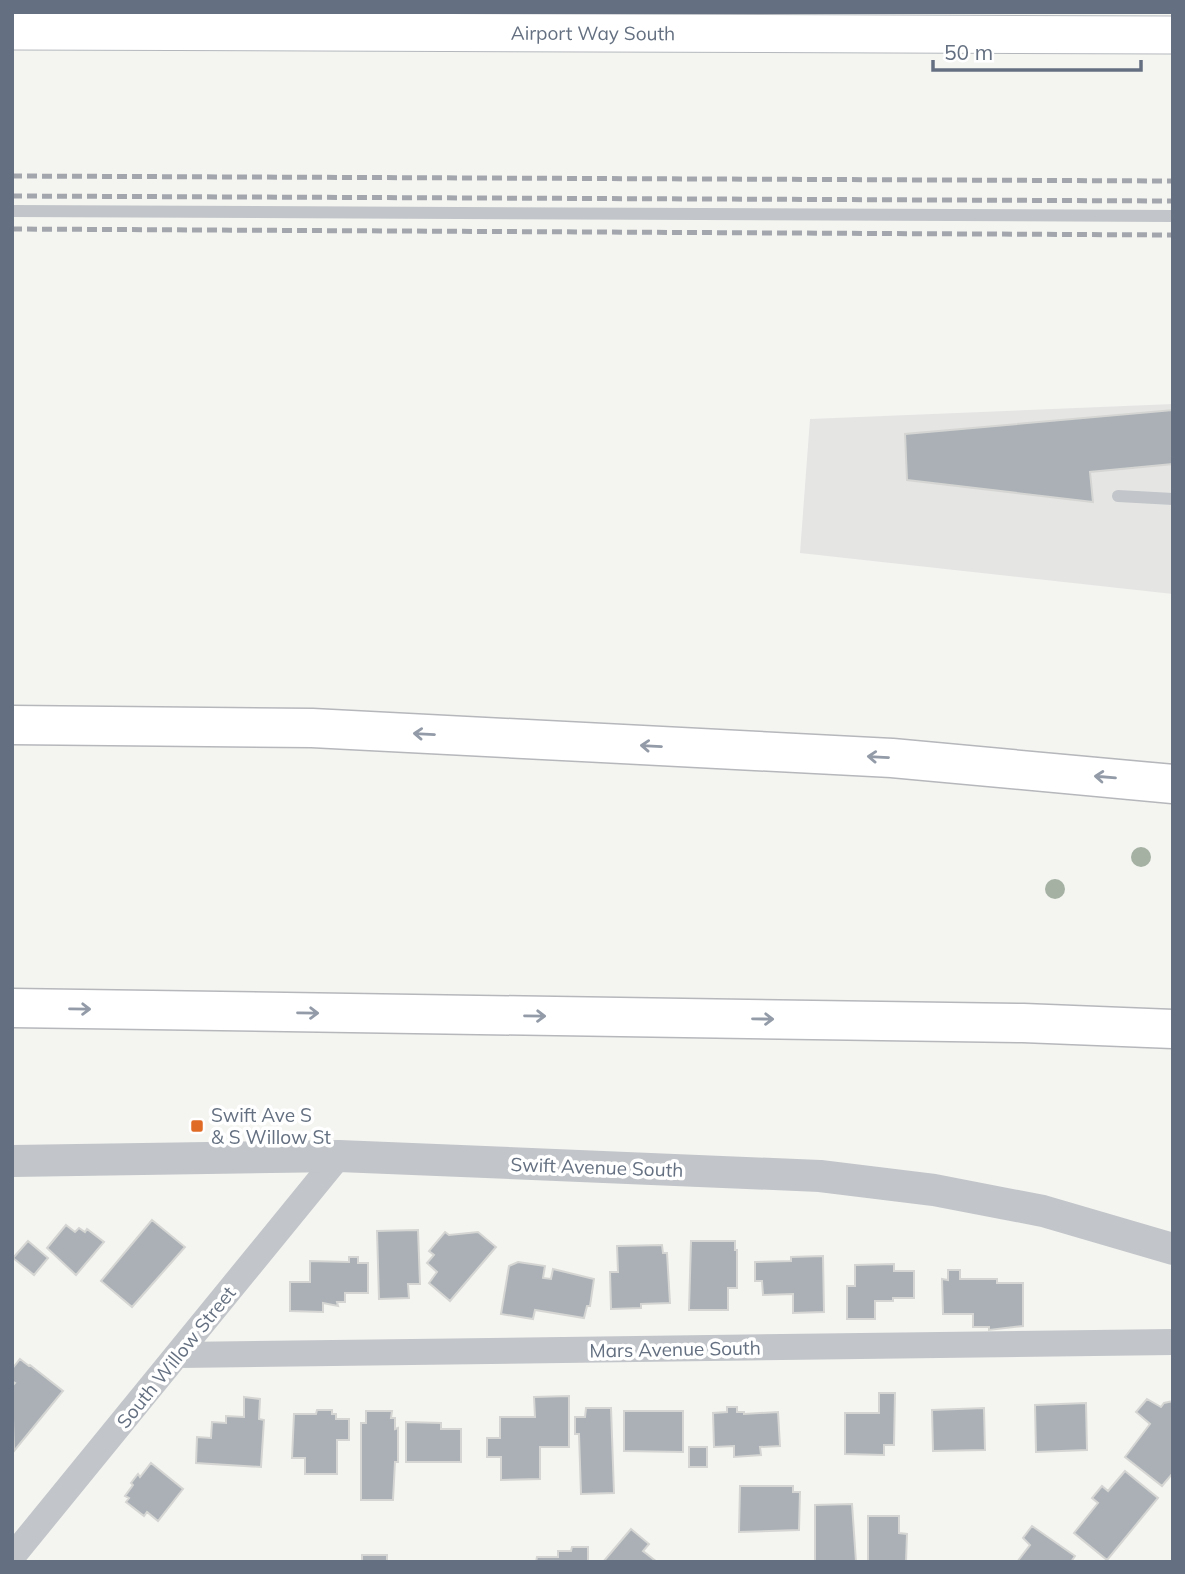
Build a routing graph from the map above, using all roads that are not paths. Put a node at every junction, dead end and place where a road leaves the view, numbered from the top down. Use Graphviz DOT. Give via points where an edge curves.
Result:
graph roads {
  1 [pos="12,31"];
  2 [pos="1173,35"];
  3 [pos="12,211"];
  4 [pos="1173,216"];
  5 [pos="1118,496"];
  6 [pos="1173,499"];
  7 [pos="12,725"];
  8 [pos="1173,784"];
  9 [pos="12,1008"];
  10 [pos="1023,1023"];
  11 [pos="1173,1029"];
  12 [pos="1173,1047"];
  13 [pos="339,1156"];
  14 [pos="12,1161"];
  15 [pos="1173,1248"];
  16 [pos="1173,1342"];
  17 [pos="178,1355"];
  18 [pos="12,1557"];
  1 -- 2 [label="main road, Airport Way South"];
  3 -- 4 [label="lane"];
  5 -- 6 [label="lane"];
  8 -- 7 [label="highway, one-way" via="892,758 312,728"];
  9 -- 10 [label="highway, one-way"];
  10 -- 11 [label="highway"];
  10 -- 12 [label="highway"];
  13 -- 14 [label="street, Swift Avenue South"];
  13 -- 15 [label="street, Swift Avenue South" via="820,1176 1043,1211"];
  13 -- 17 [label="street, South Willow Street"];
  16 -- 17 [label="street, Mars Avenue South"];
  17 -- 18 [label="street, South Willow Street"];
}
